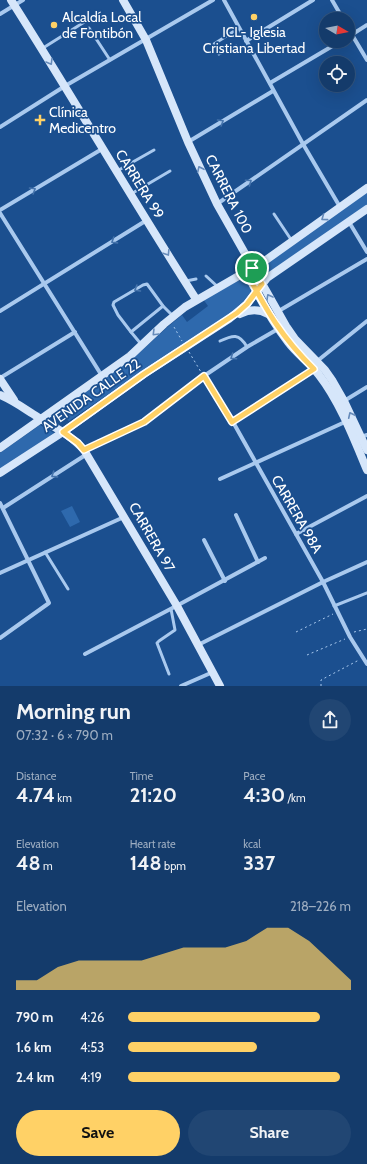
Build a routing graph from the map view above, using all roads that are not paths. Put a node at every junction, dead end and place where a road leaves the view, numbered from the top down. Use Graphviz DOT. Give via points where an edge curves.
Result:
graph roads {
  1 [pos="23,0"];
  2 [pos="124,0"];
  3 [pos="213,0"];
  4 [pos="224,0"];
  5 [pos="314,0"];
  6 [pos="332,0"];
  7 [pos="13,2"];
  8 [pos="339,12"];
  9 [pos="0,14"];
  10 [pos="86,21"];
  11 [pos="367,25"];
  12 [pos="89,28"];
  13 [pos="239,28"];
  14 [pos="355,33"];
  15 [pos="146,40"];
  16 [pos="246,41"];
  17 [pos="355,43"];
  18 [pos="236,46"];
  19 [pos="43,48"];
  20 [pos="329,48"];
  21 [pos="110,60"];
  22 [pos="367,60"];
  23 [pos="270,83"];
  24 [pos="65,86"];
  25 [pos="273,91"];
  26 [pos="367,100"];
  27 [pos="0,127"];
  28 [pos="188,142"];
  29 [pos="303,144"];
  30 [pos="103,148"];
  31 [pos="154,150"];
  32 [pos="170,171"];
  33 [pos="117,172"];
  34 [pos="367,188"];
  35 [pos="131,194"];
  36 [pos="217,204"];
  37 [pos="340,207"];
  38 [pos="367,208"];
  39 [pos="0,212"];
  40 [pos="274,214"];
  41 [pos="147,220"];
  42 [pos="349,221"];
  43 [pos="292,241"];
  44 [pos="367,252"];
  45 [pos="367,259"];
  46 [pos="249,269"];
  47 [pos="206,276"];
  48 [pos="196,279"];
  49 [pos="185,282"];
  50 [pos="45,283"];
  51 [pos="262,284"];
  52 [pos="218,287"];
  53 [pos="256,292"];
  54 [pos="154,293"];
  55 [pos="149,296"];
  56 [pos="196,299"];
  57 [pos="163,306"];
  58 [pos="0,311"];
  59 [pos="277,312"];
  60 [pos="268,314"];
  61 [pos="173,316"];
  62 [pos="229,319"];
  63 [pos="367,321"];
  64 [pos="278,329"];
  65 [pos="75,332"];
  66 [pos="130,332"];
  67 [pos="220,341"];
  68 [pos="142,345"];
  69 [pos="247,347"];
  70 [pos="315,366"];
  71 [pos="102,376"];
  72 [pos="204,376"];
  73 [pos="0,378"];
  74 [pos="367,387"];
  75 [pos="0,395"];
  76 [pos="14,401"];
  77 [pos="344,401"];
  78 [pos="41,419"];
  79 [pos="232,422"];
  80 [pos="345,422"];
  81 [pos="63,432"];
  82 [pos="364,436"];
  83 [pos="0,448"];
  84 [pos="367,450"];
  85 [pos="86,452"];
  86 [pos="255,464"];
  87 [pos="367,470"];
  88 [pos="0,473"];
  89 [pos="220,479"];
  90 [pos="367,496"];
  91 [pos="0,503"];
  92 [pos="2,508"];
  93 [pos="236,515"];
  94 [pos="125,517"];
  95 [pos="296,534"];
  96 [pos="204,540"];
  97 [pos="45,552"];
  98 [pos="265,558"];
  99 [pos="28,560"];
  100 [pos="258,562"];
  101 [pos="367,562"];
  102 [pos="0,573"];
  103 [pos="225,581"];
  104 [pos="323,582"];
  105 [pos="68,589"];
  106 [pos="367,593"];
  107 [pos="334,606"];
  108 [pos="174,608"];
  109 [pos="0,638"];
  110 [pos="198,645"];
  111 [pos="85,654"];
  112 [pos="367,664"];
  113 [pos="213,672"];
  114 [pos="169,674"];
  115 [pos="180,686"];
  116 [pos="220,686"];
  1 -- 7 [label="street"];
  2 -- 15 [label="main road, CARRERA 100"];
  3 -- 15 [label="street"];
  4 -- 13 [label="street"];
  5 -- 16 [label="street"];
  6 -- 8 [label="street"];
  7 -- 9 [label="street"];
  7 -- 19 [label="main road, CARRERA 99"];
  10 -- 19 [label="lane"];
  11 -- 14 [label="street"];
  12 -- 21 [label="lane"];
  13 -- 16 [label="street"];
  13 -- 18 [label="lane" via="214,44 219,54"];
  15 -- 21 [label="street"];
  15 -- 28 [label="main road, CARRERA 100"];
  16 -- 23 [label="street"];
  17 -- 22 [label="street"];
  19 -- 24 [label="main road, CARRERA 99, one-way"];
  20 -- 23 [label="street"];
  21 -- 24 [label="street"];
  23 -- 25 [label="street"];
  24 -- 27 [label="street"];
  24 -- 30 [label="main road, CARRERA 99"];
  28 -- 25 [label="street, one-way"];
  25 -- 29 [label="street"];
  26 -- 29 [label="street"];
  36 -- 28 [label="main road, CARRERA 100, one-way"];
  36 -- 29 [label="street, one-way"];
  29 -- 37 [label="street"];
  30 -- 33 [label="main road, CARRERA 99"];
  39 -- 30 [label="street, one-way"];
  31 -- 33 [label="lane"];
  32 -- 35 [label="lane"];
  33 -- 35 [label="main road, CARRERA 99"];
  34 -- 37 [label="main road, AVENIDA CALLE 22"];
  35 -- 41 [label="main road, CARRERA 99"];
  36 -- 46 [label="main road, CARRERA 100"];
  37 -- 43 [label="main road, AVENIDA CALLE 22, one-way"];
  38 -- 42 [label="main road, AVENIDA CALLE 22"];
  39 -- 50 [label="street"];
  40 -- 43 [label="lane"];
  41 -- 49 [label="main road, CARRERA 99, one-way"];
  41 -- 50 [label="street, one-way"];
  42 -- 44 [label="street"];
  42 -- 51 [label="main road, AVENIDA CALLE 22"];
  43 -- 46 [label="main road, AVENIDA CALLE 22"];
  45 -- 59 [label="street"];
  46 -- 51 [label="main road, CARRERA 100"];
  46 -- 52 [label="main road, AVENIDA CALLE 22"];
  46 -- 53 [label="main road, CARRERA 100"];
  47 -- 52 [label="lane"];
  48 -- 49 [label="lane"];
  49 -- 56 [label="main road, CARRERA 99"];
  50 -- 58 [label="street"];
  50 -- 65 [label="street"];
  51 -- 53 [label="main road, AVENIDA CALLE 22"];
  59 -- 51 [label="main road, CARRERA 100, one-way"];
  52 -- 56 [label="main road, AVENIDA CALLE 22"];
  53 -- 60 [label="main road, CARRERA 100"];
  53 -- 62 [label="main road, AVENIDA CALLE 22" via="244,307"];
  54 -- 55 [label="lane"];
  54 -- 57 [label="lane"];
  54 -- 66 [label="lane, one-way" via="148,285 143,285 114,302 113,305"];
  56 -- 61 [label="main road, AVENIDA CALLE 22"];
  57 -- 61 [label="lane"];
  57 -- 66 [label="lane"];
  59 -- 70 [label="main road, CARRERA 100"];
  60 -- 62 [label="main road" via="259,310 249,310"];
  60 -- 64 [label="main road, CARRERA 100"];
  61 -- 68 [label="main road, AVENIDA CALLE 22, one-way"];
  62 -- 81 [label="main road, AVENIDA CALLE 22" via="144,374"];
  63 -- 70 [label="street"];
  64 -- 69 [label="street"];
  64 -- 70 [label="main road, CARRERA 100" via="297,352"];
  65 -- 71 [label="street"];
  65 -- 73 [label="street"];
  66 -- 68 [label="lane"];
  67 -- 69 [label="lane" via="237,336 242,338"];
  68 -- 71 [label="main road, AVENIDA CALLE 22"];
  69 -- 72 [label="street, one-way"];
  70 -- 77 [label="main road, CARRERA 100" via="325,370"];
  70 -- 79 [label="street"];
  70 -- 80 [label="main road, CARRERA 100"];
  71 -- 78 [label="main road, AVENIDA CALLE 22"];
  72 -- 79 [label="street, CARRERA 98A"];
  72 -- 85 [label="street" via="144,422"];
  73 -- 76 [label="main road"];
  74 -- 77 [label="street"];
  75 -- 76 [label="main road"];
  76 -- 78 [label="main road, CARRERA 97"];
  82 -- 77 [label="main road, CARRERA 100, one-way"];
  78 -- 81 [label="main road, CARRERA 97"];
  78 -- 83 [label="main road, AVENIDA CALLE 22"];
  79 -- 86 [label="street, CARRERA 98A"];
  80 -- 86 [label="street"];
  80 -- 87 [label="main road, CARRERA 100"];
  81 -- 85 [label="main road, CARRERA 97"];
  81 -- 88 [label="main road, AVENIDA CALLE 22"];
  82 -- 84 [label="main road, CARRERA 100"];
  85 -- 92 [label="street, one-way"];
  85 -- 94 [label="main road, CARRERA 97"];
  86 -- 89 [label="street"];
  86 -- 95 [label="street, CARRERA 98A"];
  90 -- 95 [label="street"];
  91 -- 92 [label="street"];
  92 -- 99 [label="street"];
  93 -- 100 [label="street"];
  94 -- 97 [label="street"];
  94 -- 108 [label="main road, CARRERA 97"];
  95 -- 104 [label="street, CARRERA 98A"];
  96 -- 103 [label="street"];
  97 -- 99 [label="street"];
  97 -- 105 [label="lane"];
  98 -- 100 [label="street"];
  99 -- 102 [label="street"];
  99 -- 109 [label="street" via="49,603"];
  100 -- 103 [label="street"];
  101 -- 104 [label="street"];
  103 -- 108 [label="street"];
  104 -- 107 [label="street, CARRERA 98A"];
  104 -- 110 [label="street"];
  106 -- 107 [label="lane"];
  107 -- 112 [label="street, CARRERA 98A"];
  108 -- 110 [label="main road, CARRERA 97"];
  108 -- 111 [label="street"];
  108 -- 114 [label="lane" via="175,630 158,643"];
  110 -- 113 [label="main road, CARRERA 97"];
  113 -- 115 [label="street"];
  113 -- 116 [label="main road, CARRERA 97"];
}
